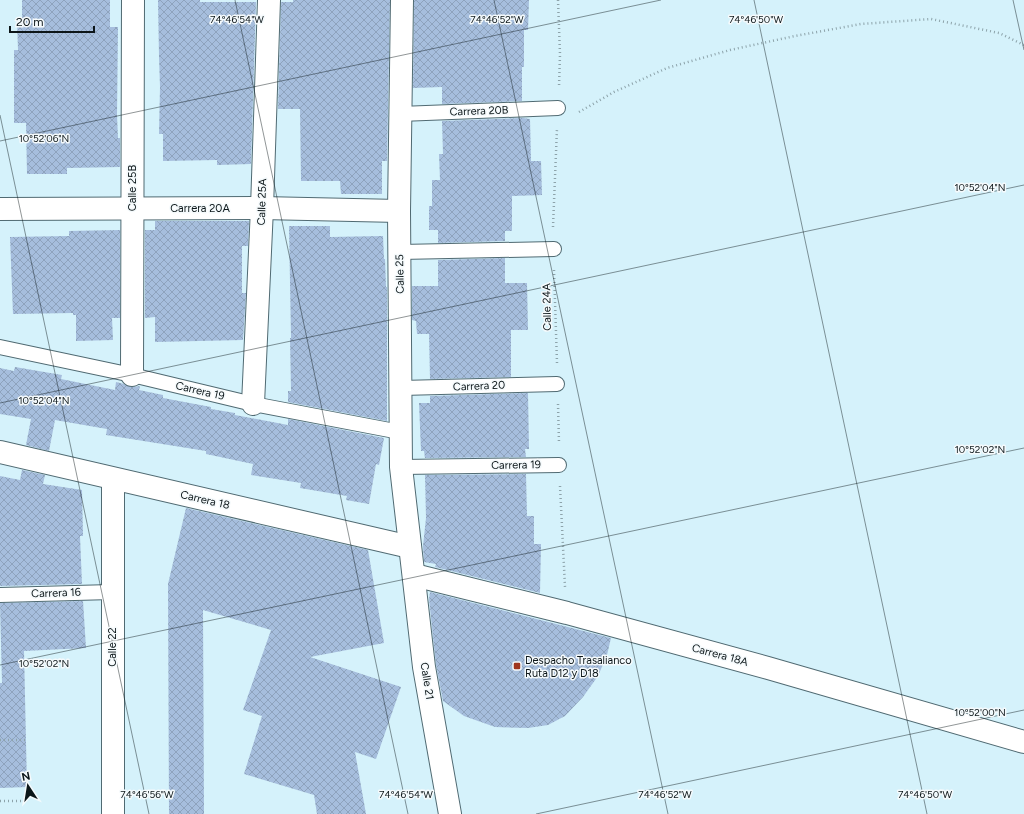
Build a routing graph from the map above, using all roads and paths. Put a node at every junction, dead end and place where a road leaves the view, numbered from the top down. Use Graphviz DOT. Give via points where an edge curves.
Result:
graph roads {
  1 [pos="133,0"];
  2 [pos="269,0"];
  3 [pos="402,0"];
  4 [pos="558,0"];
  5 [pos="1024,45"];
  6 [pos="558,108"];
  7 [pos="400,114"];
  8 [pos="557,123"];
  9 [pos="262,208"];
  10 [pos="0,209"];
  11 [pos="132,209"];
  12 [pos="399,211"];
  13 [pos="554,249"];
  14 [pos="400,252"];
  15 [pos="0,347"];
  16 [pos="132,375"];
  17 [pos="557,384"];
  18 [pos="401,388"];
  19 [pos="253,404"];
  20 [pos="400,432"];
  21 [pos="0,452"];
  22 [pos="559,464"];
  23 [pos="401,467"];
  24 [pos="113,479"];
  25 [pos="410,547"];
  26 [pos="414,575"];
  27 [pos="112,592"];
  28 [pos="0,595"];
  29 [pos="566,613"];
  30 [pos="0,740"];
  31 [pos="25,740"];
  32 [pos="1024,742"];
  33 [pos="0,801"];
  34 [pos="26,801"];
  35 [pos="113,814"];
  36 [pos="450,814"];
  1 -- 11 [label="street, Calle 25B"];
  2 -- 9 [label="street, Calle 25A"];
  3 -- 7 [label="street, Calle 25"];
  4 -- 6 [label="path, Calle 24A"];
  5 -- 8 [label="path" via="999,33 930,19 861,24 730,50 667,68 614,92"];
  6 -- 7 [label="lane, Carrera 20B"];
  6 -- 8 [label="path, Calle 24A"];
  7 -- 12 [label="street, Calle 25"];
  8 -- 13 [label="path, Calle 24A"];
  9 -- 11 [label="street, Carrera 20A"];
  9 -- 12 [label="street, Carrera 20A"];
  9 -- 19 [label="street, Calle 25A"];
  10 -- 11 [label="street, Carrera 20A"];
  11 -- 16 [label="street, Calle 25B"];
  12 -- 14 [label="street, Calle 25"];
  13 -- 14 [label="lane"];
  13 -- 17 [label="path, Calle 24A"];
  14 -- 18 [label="street, Calle 25"];
  15 -- 16 [label="lane, Carrera 19"];
  16 -- 19 [label="lane, Carrera 19"];
  17 -- 18 [label="lane, Carrera 20"];
  17 -- 22 [label="path, Calle 24A"];
  18 -- 20 [label="street, Calle 25"];
  19 -- 20 [label="lane, Carrera 19"];
  20 -- 23 [label="street, Calle 25"];
  21 -- 24 [label="street, Carrera 18"];
  22 -- 23 [label="lane, Carrera 19"];
  22 -- 29 [label="path, Calle 24A"];
  23 -- 25 [label="street, Calle 25"];
  24 -- 25 [label="street, Carrera 18"];
  24 -- 27 [label="street, Calle 22"];
  25 -- 26 [label="street, Calle 21"];
  26 -- 29 [label="street, Carrera 18A"];
  26 -- 36 [label="street, Calle 21" via="424,667"];
  27 -- 28 [label="lane, Carrera 16"];
  27 -- 35 [label="street, Calle 22"];
  29 -- 32 [label="street, Carrera 18A" via="776,670"];
  30 -- 31 [label="path"];
  33 -- 34 [label="path"];
}
